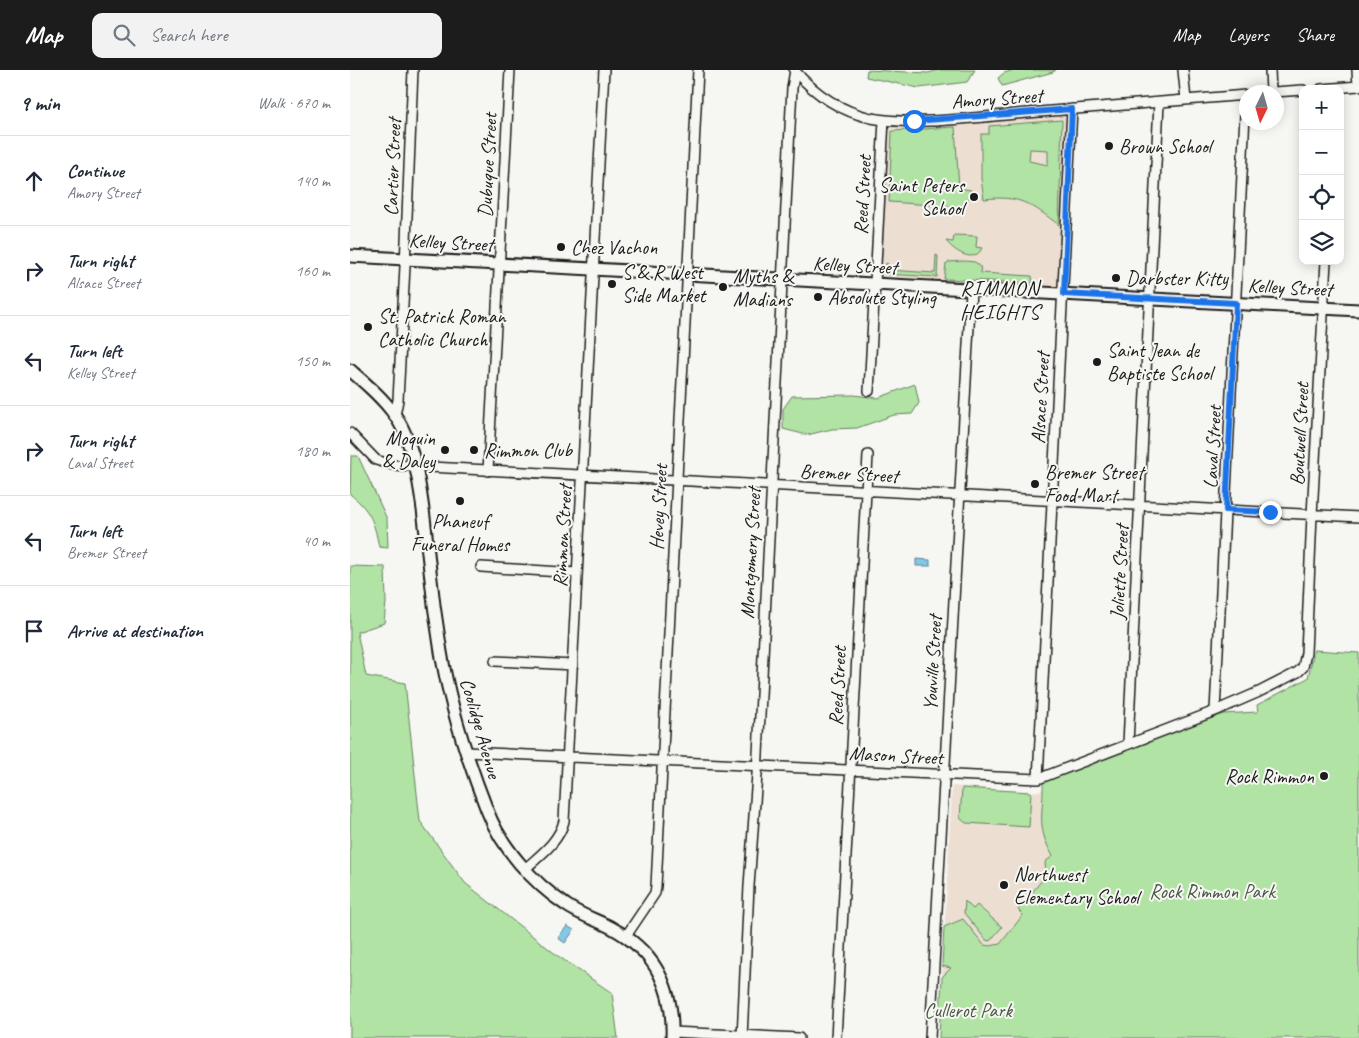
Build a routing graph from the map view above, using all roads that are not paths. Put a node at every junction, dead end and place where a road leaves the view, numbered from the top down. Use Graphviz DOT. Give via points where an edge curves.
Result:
graph roads {
  1 [pos="414,70"];
  2 [pos="510,70"];
  3 [pos="604,70"];
  4 [pos="698,70"];
  5 [pos="795,70"];
  6 [pos="1183,70"];
  7 [pos="1270,70"];
  8 [pos="1357,70"];
  9 [pos="1272,85"];
  10 [pos="1358,86"];
  11 [pos="1344,87"];
  12 [pos="1299,90"];
  13 [pos="1284,91"];
  14 [pos="1239,96"];
  15 [pos="1186,100"];
  16 [pos="1159,103"];
  17 [pos="1072,109"];
  18 [pos="884,120"];
  19 [pos="1244,130"];
  20 [pos="350,256"];
  21 [pos="406,259"];
  22 [pos="499,264"];
  23 [pos="1326,265"];
  24 [pos="594,269"];
  25 [pos="689,275"];
  26 [pos="782,280"];
  27 [pos="874,284"];
  28 [pos="971,290"];
  29 [pos="1064,294"];
  30 [pos="1150,299"];
  31 [pos="1236,303"];
  32 [pos="1324,308"];
  33 [pos="1359,310"];
  34 [pos="350,370"];
  35 [pos="869,391"];
  36 [pos="395,415"];
  37 [pos="350,433"];
  38 [pos="868,455"];
  39 [pos="414,467"];
  40 [pos="488,471"];
  41 [pos="582,476"];
  42 [pos="677,481"];
  43 [pos="771,486"];
  44 [pos="866,491"];
  45 [pos="959,496"];
  46 [pos="1052,501"];
  47 [pos="1140,506"];
  48 [pos="1226,510"];
  49 [pos="1312,514"];
  50 [pos="1359,517"];
  51 [pos="481,567"];
  52 [pos="577,573"];
  53 [pos="495,661"];
  54 [pos="573,665"];
  55 [pos="1303,667"];
  56 [pos="1215,711"];
  57 [pos="1128,744"];
  58 [pos="466,752"];
  59 [pos="567,756"];
  60 [pos="662,761"];
  61 [pos="758,766"];
  62 [pos="850,770"];
  63 [pos="944,774"];
  64 [pos="1038,778"];
  65 [pos="525,869"];
  66 [pos="626,936"];
  67 [pos="672,1035"];
  68 [pos="742,1037"];
  69 [pos="800,1038"];
  70 [pos="836,1038"];
  71 [pos="930,1038"];
  1 -- 21 [label="street, Cartier Street"];
  2 -- 22 [label="street, Dubuque Street"];
  3 -- 24 [label="street, Rimmon Street"];
  4 -- 25 [label="street, Hevey Street"];
  5 -- 18 [label="street, Amory Street" via="838,106"];
  5 -- 26 [label="street, Montgomery Street"];
  6 -- 15 [label="street"];
  7 -- 9 [label="street"];
  8 -- 10 [label="street"];
  10 -- 11 [label="street"];
  12 -- 13 [label="street"];
  14 -- 15 [label="street, Amory Street"];
  15 -- 16 [label="street, Amory Street"];
  16 -- 17 [label="street, Amory Street"];
  16 -- 30 [label="street, Joliette Street"];
  17 -- 18 [label="street, Amory Street" via="914,121"];
  17 -- 29 [label="street, Alsace Street"];
  18 -- 27 [label="street, Reed Street"];
  19 -- 31 [label="street, Laval Street"];
  20 -- 21 [label="street, Kelley Street"];
  21 -- 22 [label="street, Kelley Street"];
  21 -- 36 [label="street, Cartier Street"];
  22 -- 24 [label="street, Kelley Street"];
  22 -- 40 [label="street, Dubuque Street"];
  23 -- 32 [label="street, Boutwell Street"];
  24 -- 25 [label="street, Kelley Street"];
  24 -- 41 [label="street, Rimmon Street"];
  25 -- 26 [label="street, Kelley Street"];
  25 -- 42 [label="street, Hevey Street"];
  26 -- 27 [label="street, Kelley Street"];
  26 -- 43 [label="street, Montgomery Street"];
  27 -- 28 [label="street, Kelley Street"];
  27 -- 35 [label="street, Reed Street"];
  28 -- 29 [label="street, Kelley Street"];
  28 -- 45 [label="street, Youville Street"];
  29 -- 30 [label="street, Kelley Street"];
  29 -- 46 [label="street, Alsace Street"];
  30 -- 31 [label="street, Kelley Street"];
  30 -- 47 [label="street, Joliette Street"];
  31 -- 32 [label="street, Kelley Street"];
  31 -- 48 [label="street, Laval Street"];
  32 -- 33 [label="street, Kelley Street"];
  32 -- 49 [label="street, Boutwell Street"];
  34 -- 36 [label="street, Coolidge Avenue"];
  36 -- 39 [label="street, Coolidge Avenue" via="410,448"];
  37 -- 39 [label="street, Bremer Street" via="376,460 394,466"];
  38 -- 44 [label="street, Reed Street"];
  39 -- 40 [label="street, Bremer Street"];
  39 -- 58 [label="street, Coolidge Avenue" via="425,525 441,652"];
  40 -- 41 [label="street, Bremer Street"];
  41 -- 42 [label="street, Bremer Street"];
  41 -- 52 [label="street, Rimmon Street"];
  42 -- 43 [label="street, Bremer Street"];
  42 -- 60 [label="street, Hevey Street"];
  43 -- 44 [label="street, Bremer Street"];
  43 -- 61 [label="street, Montgomery Street"];
  44 -- 45 [label="street, Bremer Street"];
  44 -- 62 [label="street, Reed Street"];
  45 -- 46 [label="street, Bremer Street"];
  45 -- 63 [label="street, Youville Street"];
  46 -- 47 [label="street, Bremer Street"];
  46 -- 64 [label="street, Alsace Street"];
  47 -- 48 [label="street, Bremer Street"];
  47 -- 57 [label="street, Joliette Street"];
  48 -- 49 [label="street, Bremer Street"];
  48 -- 56 [label="street, Laval Street"];
  49 -- 50 [label="street, Bremer Street"];
  49 -- 55 [label="street, Boutwell Street"];
  51 -- 52 [label="street"];
  52 -- 54 [label="street, Rimmon Street"];
  53 -- 54 [label="street"];
  54 -- 59 [label="street, Rimmon Street"];
  55 -- 56 [label="street, Mason Street" via="1259,692"];
  56 -- 57 [label="street, Mason Street"];
  57 -- 64 [label="street, Mason Street"];
  58 -- 59 [label="street, Mason Street"];
  58 -- 65 [label="street, Coolidge Avenue" via="489,817"];
  59 -- 60 [label="street, Mason Street"];
  59 -- 65 [label="street, Rimmon Street" via="564,821 560,833"];
  60 -- 61 [label="street, Mason Street"];
  60 -- 66 [label="street, Hevey Street" via="655,893"];
  61 -- 62 [label="street, Mason Street"];
  61 -- 68 [label="street, Montgomery Street"];
  62 -- 63 [label="street, Mason Street"];
  62 -- 70 [label="street, Reed Street"];
  63 -- 64 [label="street, Mason Street"];
  63 -- 71 [label="street, Youville Street"];
  65 -- 66 [label="street, Coolidge Avenue" via="568,906"];
  66 -- 67 [label="street, Coolidge Avenue" via="645,953 662,980 671,1006"];
  67 -- 68 [label="street"];
  68 -- 69 [label="street"];
}
